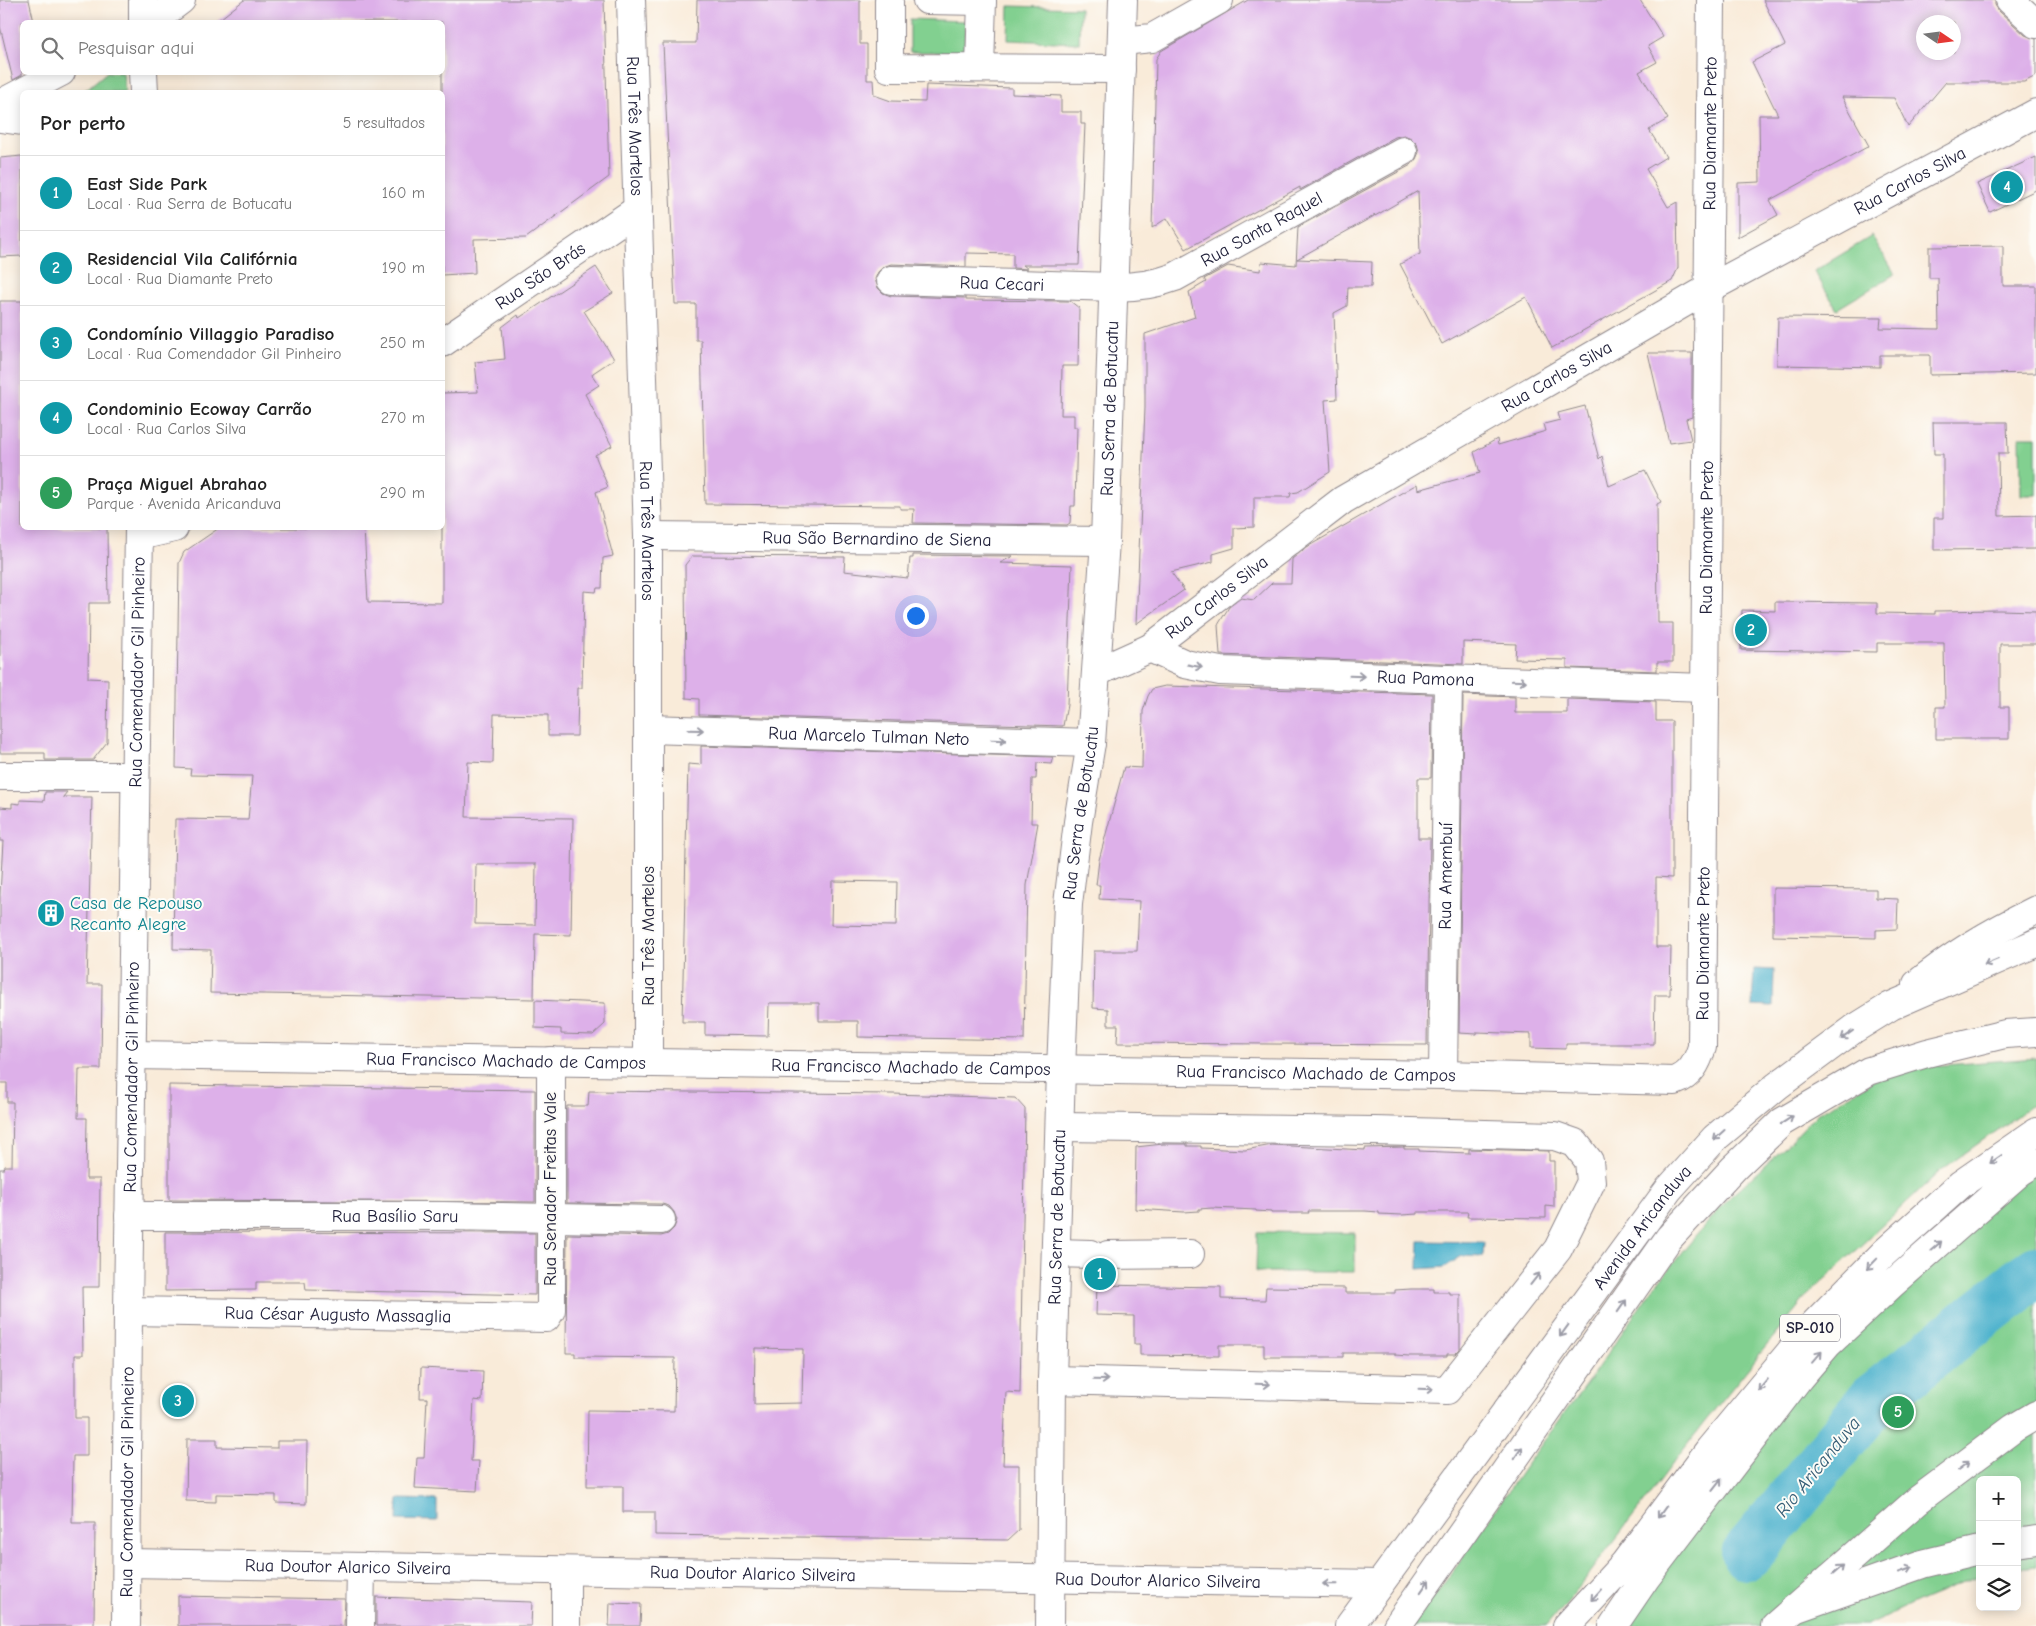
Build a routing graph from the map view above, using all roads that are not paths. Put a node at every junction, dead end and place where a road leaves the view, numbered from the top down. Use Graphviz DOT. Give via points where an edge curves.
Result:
graph roads {
  1 [pos="143,0"];
  2 [pos="181,0"];
  3 [pos="631,0"];
  4 [pos="889,0"];
  5 [pos="927,0"];
  6 [pos="1123,0"];
  7 [pos="1219,0"];
  8 [pos="1711,0"];
  9 [pos="2010,0"];
  10 [pos="982,1"];
  11 [pos="143,20"];
  12 [pos="155,20"];
  13 [pos="2036,24"];
  14 [pos="1122,41"];
  15 [pos="980,68"];
  16 [pos="1121,69"];
  17 [pos="55,75"];
  18 [pos="143,75"];
  19 [pos="27,90"];
  20 [pos="144,90"];
  21 [pos="20,94"];
  22 [pos="0,104"];
  23 [pos="2036,114"];
  24 [pos="0,118"];
  25 [pos="20,121"];
  26 [pos="1403,151"];
  27 [pos="638,209"];
  28 [pos="891,280"];
  29 [pos="1114,287"];
  30 [pos="1708,289"];
  31 [pos="445,341"];
  32 [pos="156,530"];
  33 [pos="139,532"];
  34 [pos="648,536"];
  35 [pos="1105,541"];
  36 [pos="1150,648"];
  37 [pos="1097,672"];
  38 [pos="1448,679"];
  39 [pos="1705,688"];
  40 [pos="648,729"];
  41 [pos="1090,743"];
  42 [pos="0,776"];
  43 [pos="135,776"];
  44 [pos="2036,910"];
  45 [pos="2036,943"];
  46 [pos="1891,1006"];
  47 [pos="2036,1032"];
  48 [pos="132,1055"];
  49 [pos="551,1061"];
  50 [pos="648,1063"];
  51 [pos="1061,1069"];
  52 [pos="1689,1074"];
  53 [pos="1443,1075"];
  54 [pos="1060,1127"];
  55 [pos="2036,1132"];
  56 [pos="2036,1162"];
  57 [pos="129,1216"];
  58 [pos="550,1218"];
  59 [pos="661,1220"];
  60 [pos="1056,1253"];
  61 [pos="1190,1254"];
  62 [pos="128,1310"];
  63 [pos="547,1317"];
  64 [pos="1052,1380"];
  65 [pos="2036,1415"];
  66 [pos="2036,1540"];
  67 [pos="2021,1542"];
  68 [pos="1976,1551"];
  69 [pos="127,1563"];
  70 [pos="361,1567"];
  71 [pos="566,1570"];
  72 [pos="1635,1571"];
  73 [pos="1051,1579"];
  74 [pos="1379,1584"];
  75 [pos="1784,1618"];
  76 [pos="126,1626"];
  77 [pos="360,1626"];
  78 [pos="566,1626"];
  79 [pos="1050,1626"];
  80 [pos="1350,1626"];
  81 [pos="1397,1626"];
  82 [pos="1568,1626"];
  83 [pos="1613,1626"];
  1 -- 11 [label="main road"];
  2 -- 12 [label="main road"];
  3 -- 27 [label="main road, Rua Três Martelos"];
  4 -- 15 [label="main road" via="889,68"];
  5 -- 10 [label="main road"];
  6 -- 14 [label="main road, Rua Serra de Botucatu"];
  7 -- 14 [label="main road" via="1152,38"];
  8 -- 30 [label="main road, Rua Diamante Preto"];
  9 -- 13 [label="main road"];
  10 -- 15 [label="main road"];
  14 -- 16 [label="main road, Rua Serra de Botucatu"];
  15 -- 16 [label="main road"];
  16 -- 29 [label="main road, Rua Serra de Botucatu"];
  17 -- 19 [label="main road"];
  18 -- 20 [label="main road"];
  21 -- 22 [label="main road"];
  23 -- 30 [label="main road, Rua Carlos Silva"];
  24 -- 25 [label="main road"];
  26 -- 29 [label="main road, Rua Santa Raquel" via="1175,277 1148,285"];
  27 -- 31 [label="main road, Rua São Brás"];
  27 -- 34 [label="main road, Rua Três Martelos"];
  28 -- 29 [label="main road, Rua Cecari"];
  29 -- 35 [label="main road, Rua Serra de Botucatu"];
  30 -- 36 [label="main road, Rua Carlos Silva" via="1343,500"];
  30 -- 39 [label="main road, Rua Diamante Preto"];
  32 -- 33 [label="main road"];
  33 -- 43 [label="main road, Rua Comendador Gil Pinheiro"];
  34 -- 35 [label="main road, Rua São Bernardino de Siena"];
  34 -- 40 [label="main road, Rua Três Martelos"];
  35 -- 37 [label="main road, Rua Serra de Botucatu"];
  36 -- 37 [label="main road, Rua Carlos Silva"];
  36 -- 38 [label="main road, Rua Pamona, one-way" via="1185,664 1220,671"];
  37 -- 41 [label="main road, Rua Serra de Botucatu"];
  38 -- 39 [label="main road, Rua Pamona, one-way"];
  38 -- 53 [label="main road, Rua Amembuí"];
  39 -- 52 [label="main road, Rua Diamante Preto" via="1702,1048"];
  40 -- 41 [label="main road, Rua Marcelo Tulman Neto, one-way"];
  40 -- 50 [label="main road, Rua Três Martelos"];
  41 -- 51 [label="main road, Rua Serra de Botucatu" via="1068,904"];
  42 -- 43 [label="main road"];
  43 -- 48 [label="main road, Rua Comendador Gil Pinheiro"];
  44 -- 46 [label="main road" via="1944,962"];
  45 -- 46 [label="main road, Avenida Aricanduva, one-way"];
  46 -- 74 [label="main road, Avenida Aricanduva, one-way" via="1777,1086 1715,1138 1669,1189"];
  81 -- 47 [label="main road, one-way" via="1669,1238 1768,1135 1782,1122 1870,1071 2005,1034"];
  48 -- 49 [label="main road, Rua Francisco Machado de Campos"];
  48 -- 57 [label="main road, Rua Comendador Gil Pinheiro"];
  49 -- 50 [label="main road, Rua Francisco Machado de Campos"];
  49 -- 58 [label="main road, Rua Senador Freitas Vale"];
  50 -- 51 [label="main road, Rua Francisco Machado de Campos"];
  51 -- 53 [label="main road, Rua Francisco Machado de Campos"];
  51 -- 54 [label="main road, Rua Serra de Botucatu"];
  52 -- 53 [label="main road, Rua Francisco Machado de Campos" via="1675,1081"];
  54 -- 60 [label="main road, Rua Serra de Botucatu"];
  64 -- 54 [label="main road, one-way" via="1447,1390 1558,1249 1590,1182 1590,1161 1575,1144 1555,1136"];
  55 -- 72 [label="main road, SP-010, one-way" via="1960,1184 1884,1252 1811,1327 1708,1450"];
  72 -- 56 [label="main road, SP-010, one-way" via="1828,1344 2020,1172"];
  57 -- 58 [label="main road, Rua Basílio Saru"];
  57 -- 62 [label="main road, Rua Comendador Gil Pinheiro"];
  58 -- 59 [label="main road, Rua Basílio Saru"];
  58 -- 63 [label="main road, Rua Senador Freitas Vale" via="550,1310"];
  60 -- 61 [label="main road"];
  60 -- 64 [label="main road, Rua Serra de Botucatu"];
  62 -- 63 [label="main road, Rua César Augusto Massaglia"];
  62 -- 69 [label="main road, Rua Comendador Gil Pinheiro"];
  64 -- 73 [label="main road, Rua Serra de Botucatu"];
  75 -- 65 [label="main road, one-way" via="1918,1500"];
  66 -- 67 [label="main road"];
  75 -- 68 [label="main road, one-way" via="1922,1564"];
  69 -- 70 [label="main road, Rua Doutor Alarico Silveira"];
  69 -- 76 [label="main road, Rua Comendador Gil Pinheiro"];
  70 -- 71 [label="main road, Rua Doutor Alarico Silveira"];
  70 -- 77 [label="main road"];
  71 -- 73 [label="main road, Rua Doutor Alarico Silveira"];
  71 -- 78 [label="main road"];
  72 -- 82 [label="main road, SP-010, one-way"];
  72 -- 83 [label="main road, SP-010"];
  74 -- 73 [label="main road, Rua Doutor Alarico Silveira, one-way"];
  73 -- 79 [label="main road, Rua Serra de Botucatu"];
  74 -- 80 [label="main road, Avenida Aricanduva"];
}
